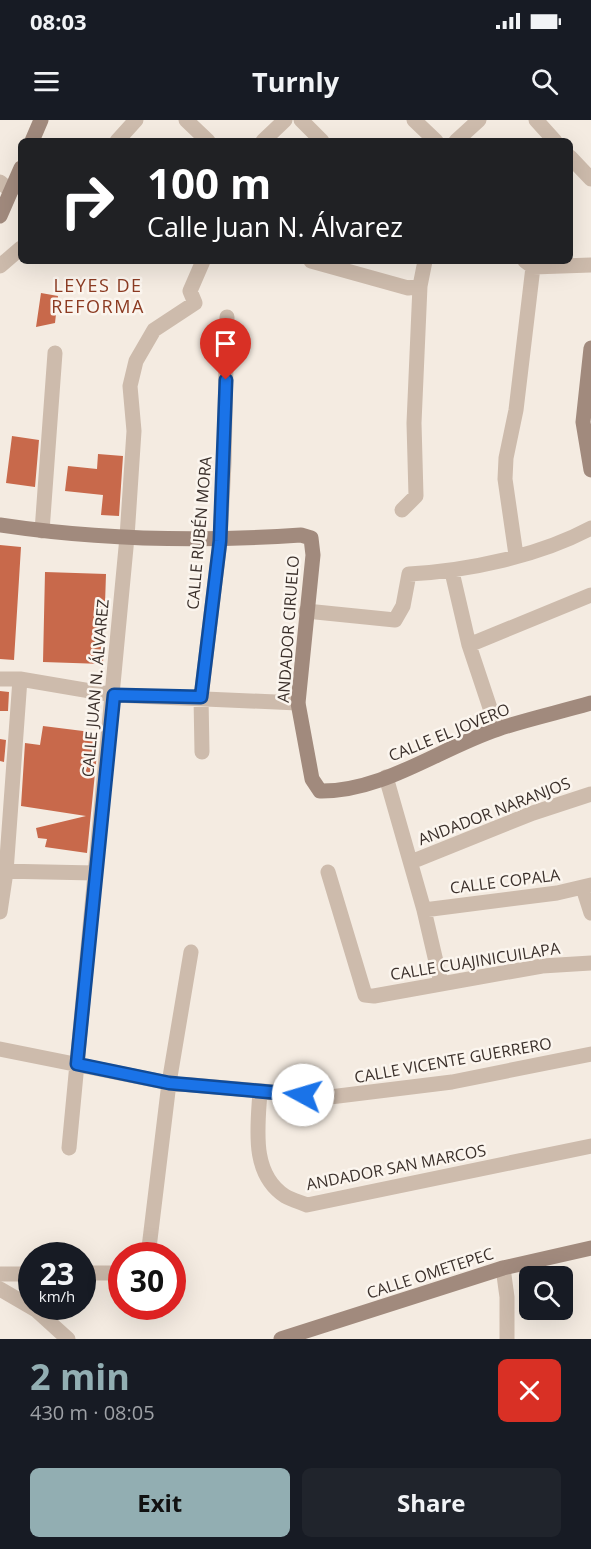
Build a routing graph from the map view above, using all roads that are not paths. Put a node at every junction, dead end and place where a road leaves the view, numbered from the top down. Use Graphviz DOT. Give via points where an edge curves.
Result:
graph roads {
  1 [pos="41,120"];
  2 [pos="136,120"];
  3 [pos="186,120"];
  4 [pos="285,120"];
  5 [pos="301,120"];
  6 [pos="414,120"];
  7 [pos="479,120"];
  8 [pos="536,120"];
  9 [pos="33,138"];
  10 [pos="120,138"];
  11 [pos="205,138"];
  12 [pos="265,138"];
  13 [pos="319,138"];
  14 [pos="433,138"];
  15 [pos="459,138"];
  16 [pos="552,138"];
  17 [pos="573,160"];
  18 [pos="18,172"];
  19 [pos="591,179"];
  20 [pos="6,186"];
  21 [pos="0,216"];
  22 [pos="18,251"];
  23 [pos="202,264"];
  24 [pos="322,264"];
  25 [pos="424,264"];
  26 [pos="529,264"];
  27 [pos="573,264"];
  28 [pos="591,265"];
  29 [pos="0,266"];
  30 [pos="420,286"];
  31 [pos="227,317"];
  32 [pos="591,348"];
  33 [pos="56,353"];
  34 [pos="591,470"];
  35 [pos="402,510"];
  36 [pos="0,525"];
  37 [pos="591,528"];
  38 [pos="42,531"];
  39 [pos="127,537"];
  40 [pos="220,541"];
  41 [pos="516,555"];
  42 [pos="452,572"];
  43 [pos="591,596"];
  44 [pos="306,611"];
  45 [pos="469,645"];
  46 [pos="0,679"];
  47 [pos="20,679"];
  48 [pos="114,695"];
  49 [pos="201,697"];
  50 [pos="298,703"];
  51 [pos="591,703"];
  52 [pos="497,729"];
  53 [pos="202,752"];
  54 [pos="386,777"];
  55 [pos="320,791"];
  56 [pos="591,794"];
  57 [pos="411,862"];
  58 [pos="3,872"];
  59 [pos="328,872"];
  60 [pos="95,873"];
  61 [pos="587,887"];
  62 [pos="424,910"];
  63 [pos="0,912"];
  64 [pos="591,913"];
  65 [pos="191,952"];
  66 [pos="591,963"];
  67 [pos="441,982"];
  68 [pos="0,1049"];
  69 [pos="591,1054"];
  70 [pos="77,1064"];
  71 [pos="169,1083"];
  72 [pos="260,1090"];
  73 [pos="591,1146"];
  74 [pos="69,1148"];
  75 [pos="150,1242"];
  76 [pos="591,1248"];
  77 [pos="503,1268"];
  78 [pos="0,1274"];
  79 [pos="18,1274"];
  80 [pos="0,1289"];
  81 [pos="68,1339"];
  82 [pos="281,1339"];
  83 [pos="507,1339"];
  1 -- 9 [label="street"];
  2 -- 10 [label="street"];
  3 -- 11 [label="street"];
  4 -- 12 [label="street"];
  5 -- 13 [label="street"];
  6 -- 14 [label="street"];
  7 -- 15 [label="street"];
  8 -- 16 [label="street"];
  17 -- 19 [label="street"];
  18 -- 20 [label="street"];
  20 -- 21 [label="street"];
  22 -- 29 [label="street"];
  23 -- 39 [label="street, CALLE JUAN N. ÁLVAREZ" via="190,291 195,303 154,330 136,361 130,386 134,431"];
  24 -- 30 [label="street" via="408,288"];
  25 -- 30 [label="street"];
  26 -- 41 [label="street" via="516,410 505,479"];
  27 -- 28 [label="street"];
  30 -- 35 [label="street" via="416,496"];
  31 -- 40 [label="street, CALLE RUBÉN MORA"];
  32 -- 34 [label="street" via="583,422"];
  33 -- 38 [label="street"];
  36 -- 38 [label="street"];
  37 -- 41 [label="street"];
  38 -- 39 [label="street"];
  39 -- 40 [label="street"];
  39 -- 48 [label="street, CALLE JUAN N. ÁLVAREZ"];
  40 -- 44 [label="street, ANDADOR CIRUELO" via="301,535 311,538 313,555"];
  40 -- 49 [label="street, CALLE RUBÉN MORA"];
  41 -- 42 [label="street"];
  42 -- 44 [label="street" via="409,574 404,606 395,620"];
  42 -- 45 [label="street"];
  43 -- 45 [label="street"];
  44 -- 50 [label="street, ANDADOR CIRUELO"];
  45 -- 52 [label="street"];
  46 -- 47 [label="street"];
  47 -- 48 [label="street"];
  47 -- 58 [label="street"];
  48 -- 49 [label="street"];
  48 -- 60 [label="street, CALLE JUAN N. ÁLVAREZ"];
  49 -- 50 [label="street"];
  49 -- 53 [label="street, CALLE RUBÉN MORA"];
  50 -- 55 [label="street, ANDADOR CIRUELO" via="312,779"];
  51 -- 52 [label="street, CALLE EL JOVERO"];
  52 -- 54 [label="street, CALLE EL JOVERO"];
  54 -- 55 [label="street, CALLE EL JOVERO" via="337,791"];
  54 -- 57 [label="street, ANDADOR NARANJOS"];
  56 -- 57 [label="street, ANDADOR NARANJOS"];
  57 -- 62 [label="street, ANDADOR NARANJOS"];
  58 -- 60 [label="street"];
  58 -- 63 [label="street"];
  59 -- 67 [label="street, CALLE CUAJINICUILAPA" via="365,995"];
  60 -- 70 [label="street, CALLE JUAN N. ÁLVAREZ"];
  61 -- 62 [label="street, CALLE COPALA"];
  61 -- 64 [label="street"];
  62 -- 67 [label="street, ANDADOR NARANJOS"];
  65 -- 71 [label="street"];
  66 -- 67 [label="street, CALLE CUAJINICUILAPA" via="542,966"];
  68 -- 70 [label="street, CALLE VICENTE GUERRERO"];
  69 -- 72 [label="street, CALLE VICENTE GUERRERO" via="364,1095 330,1097"];
  70 -- 71 [label="street, CALLE VICENTE GUERRERO"];
  70 -- 74 [label="street, CALLE JUAN N. ÁLVAREZ"];
  71 -- 72 [label="street, CALLE VICENTE GUERRERO"];
  71 -- 75 [label="street"];
  72 -- 73 [label="street, ANDADOR SAN MARCOS" via="256,1146 266,1172 285,1196 307,1205"];
  76 -- 77 [label="street, CALLE OMETEPEC"];
  77 -- 82 [label="street, CALLE OMETEPEC"];
  77 -- 83 [label="street"];
  78 -- 79 [label="street"];
  80 -- 81 [label="street" via="36,1310"];
}
